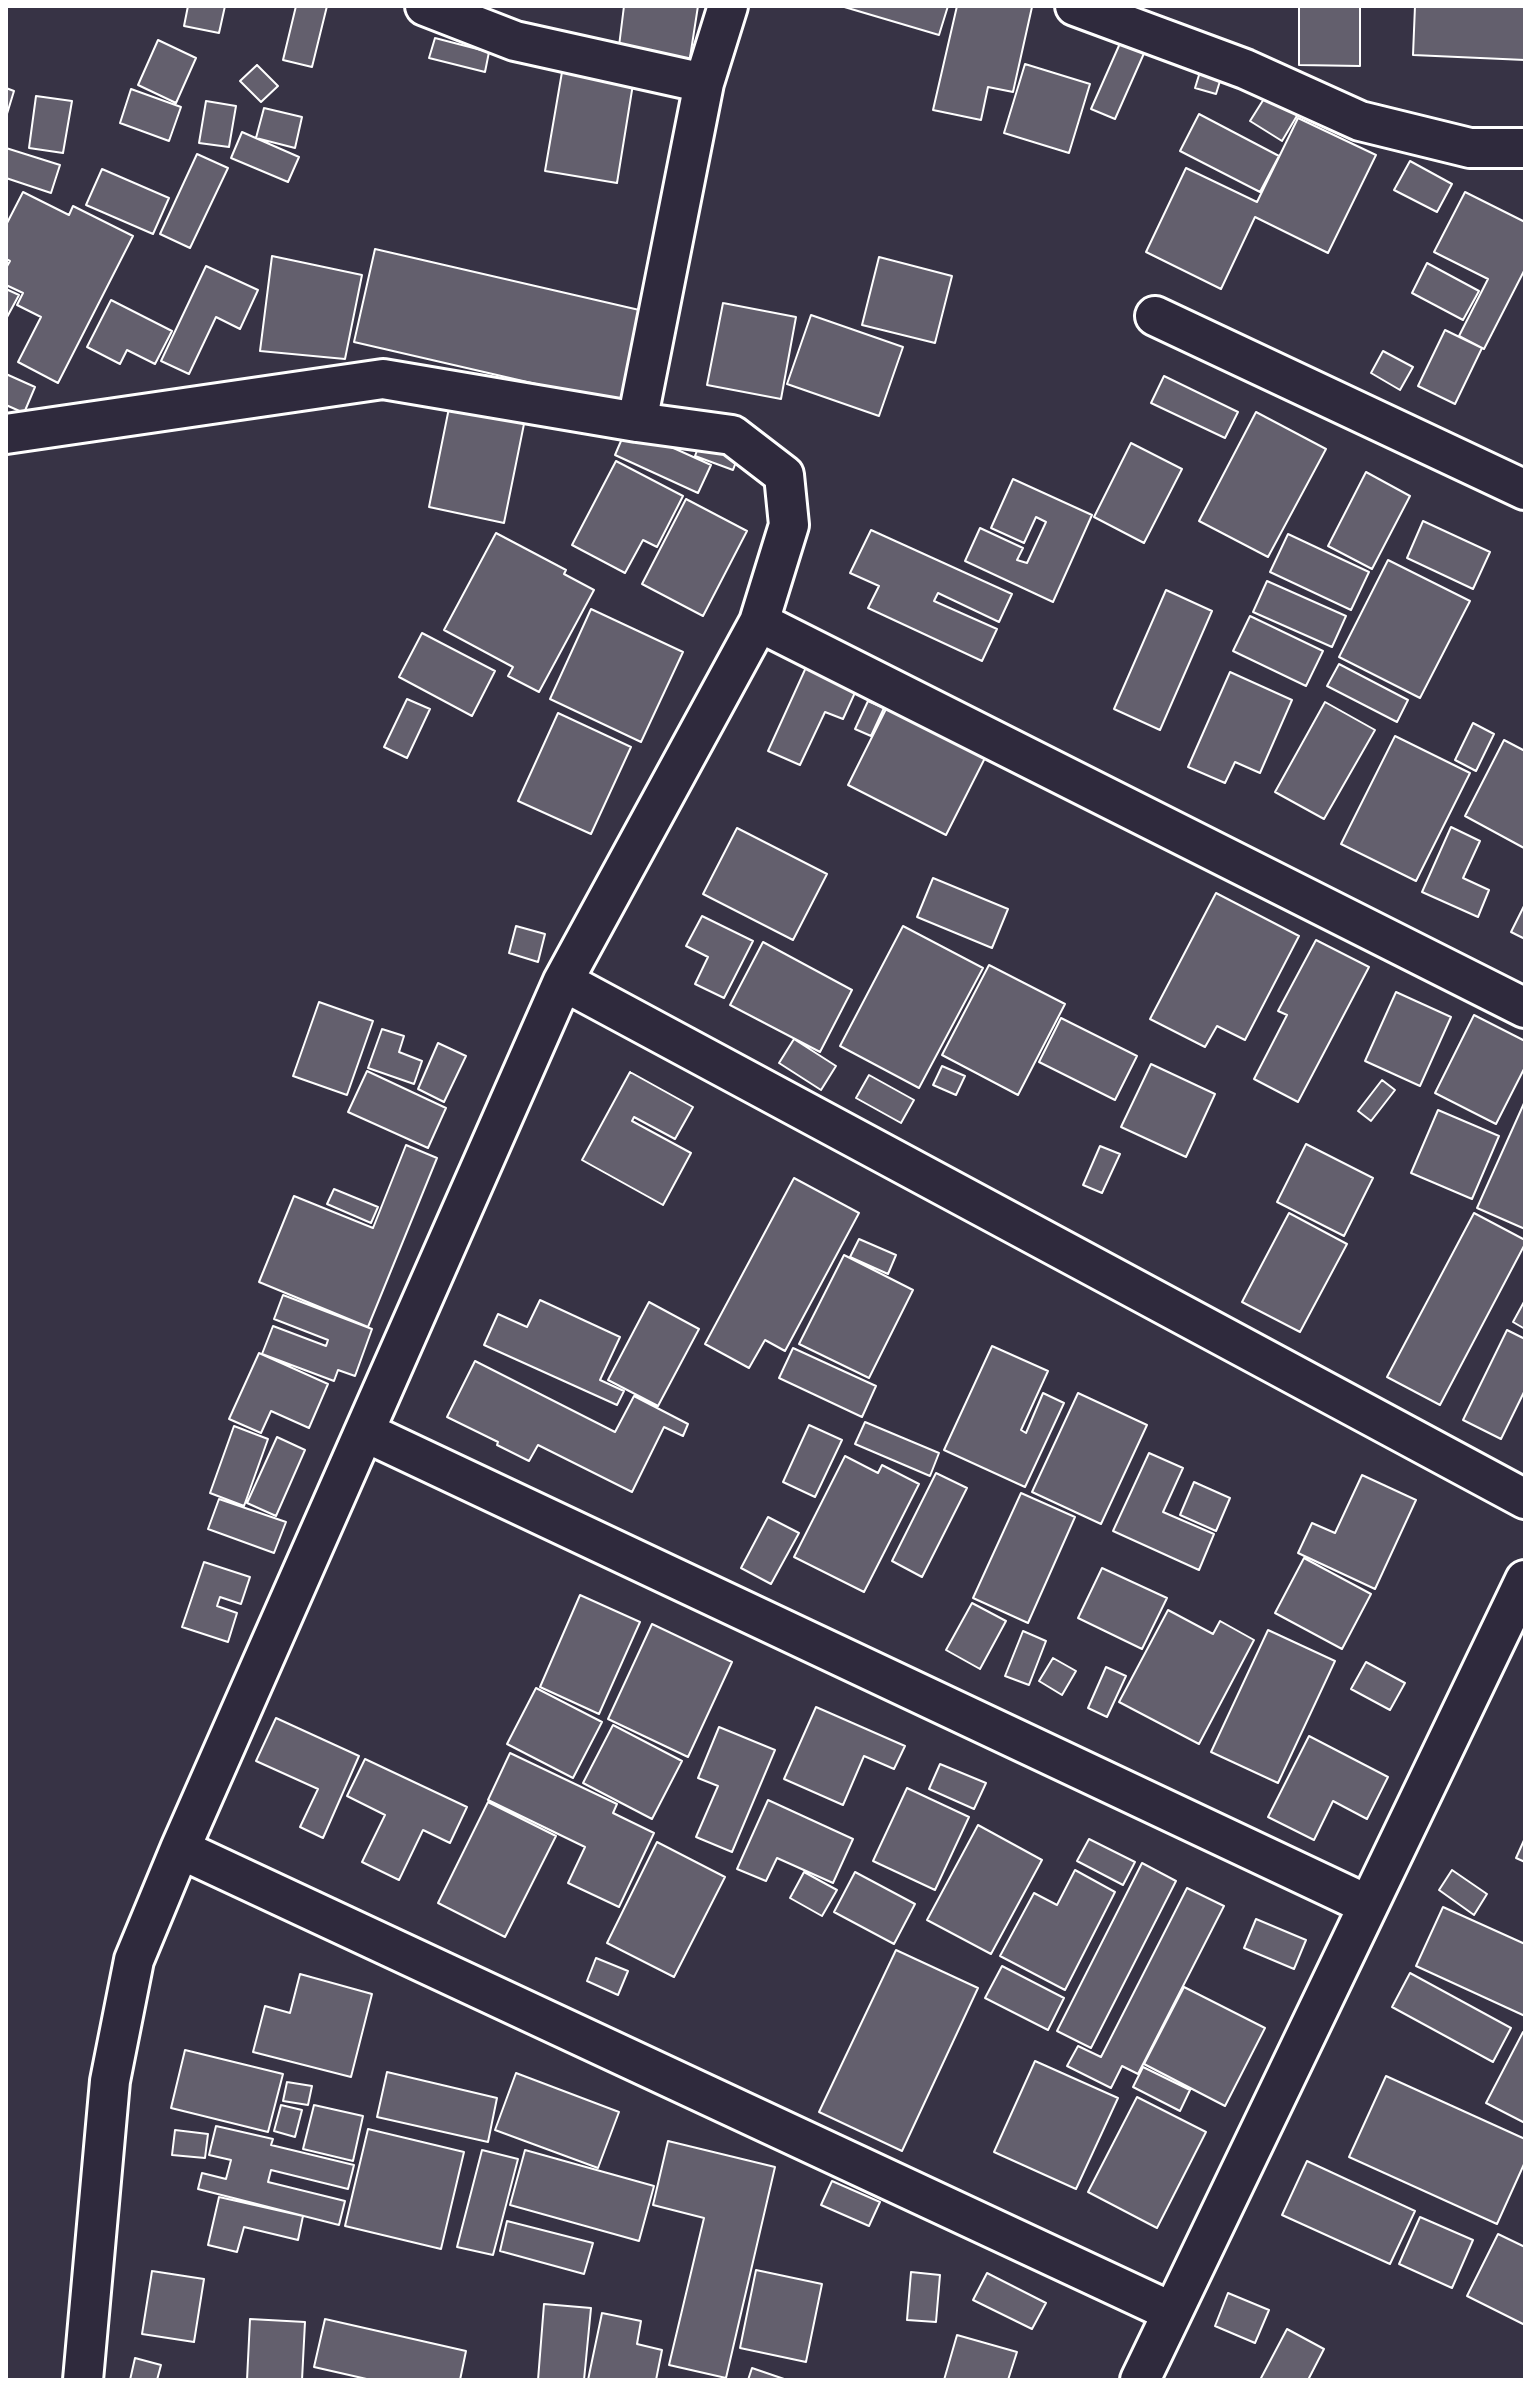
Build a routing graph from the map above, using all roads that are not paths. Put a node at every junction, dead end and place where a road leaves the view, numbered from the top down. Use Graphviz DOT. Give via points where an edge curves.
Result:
graph roads {
  1 [pos="425,6"];
  2 [pos="728,6"];
  3 [pos="1075,6"];
  4 [pos="704,83"];
  5 [pos="1525,148"];
  6 [pos="1155,316"];
  7 [pos="637,422"];
  8 [pos="6,434"];
  9 [pos="1525,490"];
  10 [pos="759,622"];
  11 [pos="563,981"];
  12 [pos="1525,1008"];
  13 [pos="365,1432"];
  14 [pos="1525,1499"];
  15 [pos="1525,1580"];
  16 [pos="180,1849"];
  17 [pos="1368,1905"];
  18 [pos="1172,2312"];
  19 [pos="83,2380"];
  20 [pos="1140,2380"];
  1 -- 4 [label="street" via="515,41"];
  2 -- 4 [label="street"];
  3 -- 5 [label="street" via="1245,69 1360,121 1470,148"];
  4 -- 7 [label="street"];
  6 -- 9 [label="street"];
  7 -- 8 [label="street" via="383,379"];
  7 -- 10 [label="street" via="732,435 784,475 789,525"];
  10 -- 11 [label="street"];
  10 -- 12 [label="street"];
  11 -- 13 [label="street"];
  11 -- 14 [label="street"];
  13 -- 16 [label="street"];
  13 -- 17 [label="street"];
  15 -- 17 [label="street"];
  16 -- 18 [label="street"];
  16 -- 19 [label="street" via="134,1960 110,2081"];
  17 -- 18 [label="street"];
  18 -- 20 [label="street"];
}
